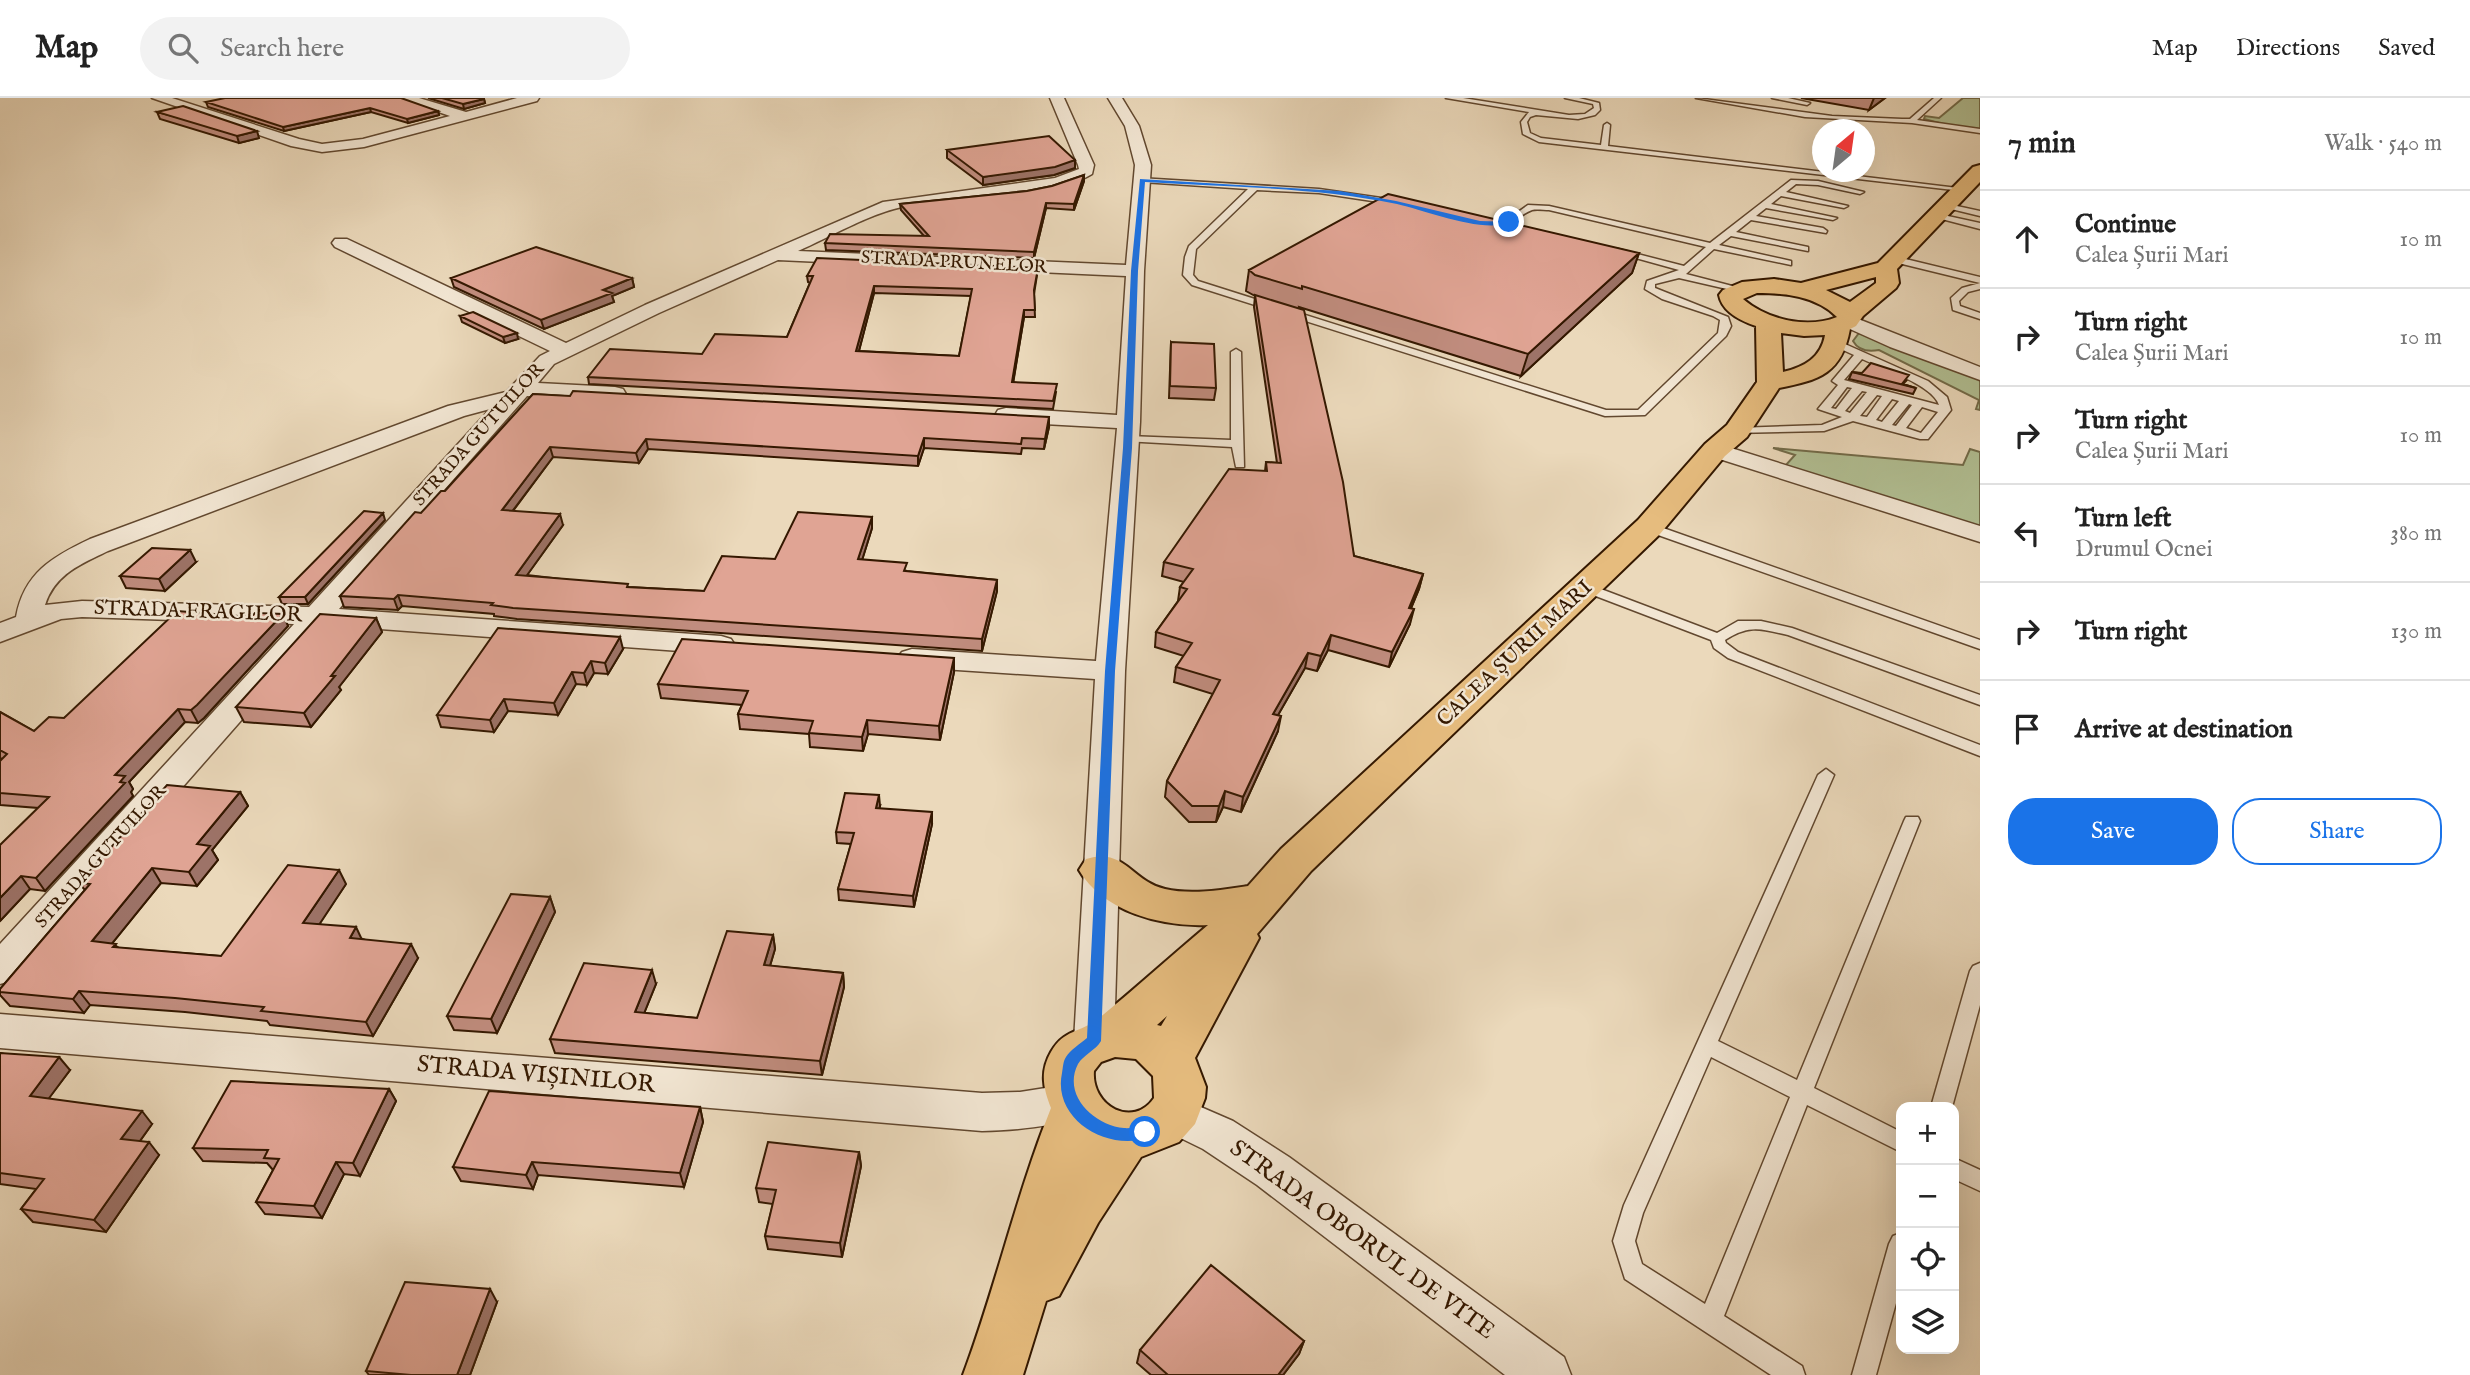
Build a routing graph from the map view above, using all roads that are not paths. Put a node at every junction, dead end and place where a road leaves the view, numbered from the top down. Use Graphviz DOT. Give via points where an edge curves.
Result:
graph roads {
  1 [pos="159,98"];
  2 [pos="405,98"];
  3 [pos="532,98"];
  4 [pos="1057,98"];
  5 [pos="1115,98"];
  6 [pos="1449,98"];
  7 [pos="1568,98"];
  8 [pos="1699,98"];
  9 [pos="1775,98"];
  10 [pos="1938,98"];
  11 [pos="1759,99"];
  12 [pos="1519,102"];
  13 [pos="1742,102"];
  14 [pos="1816,105"];
  15 [pos="1844,110"];
  16 [pos="1536,113"];
  17 [pos="466,116"];
  18 [pos="1912,121"];
  19 [pos="1886,122"];
  20 [pos="1607,125"];
  21 [pos="1948,128"];
  22 [pos="1980,131"];
  23 [pos="1980,137"];
  24 [pos="1604,149"];
  25 [pos="1812,170"];
  26 [pos="1980,171"];
  27 [pos="1875,178"];
  28 [pos="1142,180"];
  29 [pos="1256,186"];
  30 [pos="1860,192"];
  31 [pos="1780,193"];
  32 [pos="1955,201"];
  33 [pos="1408,205"];
  34 [pos="1765,205"];
  35 [pos="1843,206"];
  36 [pos="1980,214"];
  37 [pos="1750,217"];
  38 [pos="1833,218"];
  39 [pos="1480,223"];
  40 [pos="1500,224"];
  41 [pos="1980,226"];
  42 [pos="1514,227"];
  43 [pos="1823,232"];
  44 [pos="1730,233"];
  45 [pos="341,243"];
  46 [pos="1712,246"];
  47 [pos="1805,249"];
  48 [pos="1607,250"];
  49 [pos="774,255"];
  50 [pos="1788,263"];
  51 [pos="1890,263"];
  52 [pos="1135,271"];
  53 [pos="1683,272"];
  54 [pos="1980,279"];
  55 [pos="1980,286"];
  56 [pos="1737,290"];
  57 [pos="1801,290"];
  58 [pos="1980,316"];
  59 [pos="1768,321"];
  60 [pos="1843,326"];
  61 [pos="565,350"];
  62 [pos="1236,352"];
  63 [pos="1861,354"];
  64 [pos="1980,374"];
  65 [pos="1770,382"];
  66 [pos="1845,383"];
  67 [pos="1859,387"];
  68 [pos="1874,391"];
  69 [pos="514,393"];
  70 [pos="633,395"];
  71 [pos="1889,395"];
  72 [pos="1906,400"];
  73 [pos="1919,403"];
  74 [pos="1945,410"];
  75 [pos="1838,413"];
  76 [pos="989,415"];
  77 [pos="1853,417"];
  78 [pos="1869,422"];
  79 [pos="1885,426"];
  80 [pos="1899,430"];
  81 [pos="1128,431"];
  82 [pos="1726,441"];
  83 [pos="1237,444"];
  84 [pos="1240,464"];
  85 [pos="1649,527"];
  86 [pos="1980,534"];
  87 [pos="1585,587"];
  88 [pos="318,616"];
  89 [pos="29,621"];
  90 [pos="0,633"];
  91 [pos="1718,638"];
  92 [pos="1980,645"];
  93 [pos="745,646"];
  94 [pos="883,656"];
  95 [pos="1110,671"];
  96 [pos="1980,701"];
  97 [pos="1980,751"];
  98 [pos="1826,775"];
  99 [pos="1912,821"];
  100 [pos="1101,870"];
  101 [pos="1254,908"];
  102 [pos="0,969"];
  103 [pos="1980,971"];
  104 [pos="0,1031"];
  105 [pos="1103,1038"];
  106 [pos="1707,1045"];
  107 [pos="1169,1058"];
  108 [pos="1801,1094"];
  109 [pos="1942,1102"];
  110 [pos="1073,1105"];
  111 [pos="1150,1124"];
  112 [pos="1896,1141"];
  113 [pos="1959,1170"];
  114 [pos="1980,1181"];
  115 [pos="1896,1262"];
  116 [pos="1710,1320"];
  117 [pos="1000,1363"];
  118 [pos="1546,1375"];
  119 [pos="1793,1375"];
  120 [pos="1864,1375"];
  1 -- 17 [label="street" via="322,148 364,143"];
  2 -- 17 [label="street"];
  3 -- 17 [label="street"];
  4 -- 49 [label="street, STRADA GUTUILOR" via="1083,155 1084,176 1059,183 900,201"];
  5 -- 28 [label="street" via="1132,126 1142,156"];
  6 -- 12 [label="lane"];
  7 -- 16 [label="lane" via="1596,103 1598,109 1583,116"];
  8 -- 13 [label="lane"];
  9 -- 14 [label="lane"];
  10 -- 18 [label="lane"];
  11 -- 13 [label="lane"];
  11 -- 19 [label="lane"];
  12 -- 16 [label="lane"];
  13 -- 19 [label="lane"];
  15 -- 18 [label="lane"];
  16 -- 24 [label="lane" via="1524,122 1527,134 1539,141"];
  18 -- 19 [label="lane"];
  18 -- 21 [label="lane"];
  20 -- 24 [label="lane"];
  21 -- 22 [label="lane"];
  21 -- 23 [label="lane"];
  24 -- 25 [label="lane"];
  26 -- 32 [label="main road"];
  27 -- 32 [label="lane"];
  28 -- 29 [label="lane"];
  28 -- 52 [label="street"];
  29 -- 33 [label="lane"];
  29 -- 53 [label="lane" via="1192,248 1188,275 1195,283 1605,413 1641,413 1722,334 1725,319 1650,289 1650,283"];
  30 -- 31 [label="lane" via="1800,181"];
  31 -- 34 [label="lane"];
  31 -- 35 [label="lane"];
  32 -- 36 [label="lane"];
  32 -- 41 [label="lane"];
  32 -- 51 [label="main road"];
  34 -- 37 [label="lane"];
  34 -- 38 [label="lane"];
  37 -- 43 [label="lane"];
  37 -- 44 [label="lane"];
  39 -- 40 [label="lane"];
  40 -- 42 [label="lane"];
  40 -- 46 [label="lane" via="1531,207 1549,208"];
  44 -- 46 [label="lane"];
  44 -- 47 [label="lane"];
  45 -- 61 [label="street"];
  46 -- 50 [label="lane"];
  46 -- 53 [label="lane"];
  48 -- 53 [label="lane"];
  49 -- 52 [label="street, STRADA PRUNELOR"];
  49 -- 61 [label="street, STRADA GUTUILOR"];
  51 -- 54 [label="lane"];
  51 -- 57 [label="main road"];
  51 -- 60 [label="main road" via="1888,283"];
  52 -- 81 [label="street"];
  53 -- 56 [label="lane"];
  55 -- 58 [label="lane" via="1965,290 1954,300 1956,308"];
  56 -- 57 [label="main road" via="1764,286"];
  56 -- 59 [label="main road" via="1731,295 1738,309"];
  57 -- 60 [label="main road" via="1834,301"];
  59 -- 60 [label="main road" via="1807,328"];
  59 -- 65 [label="main road"];
  60 -- 63 [label="lane"];
  60 -- 64 [label="street"];
  60 -- 65 [label="main road" via="1828,357 1811,372"];
  61 -- 69 [label="street, STRADA GUTUILOR" via="547,360"];
  62 -- 83 [label="lane"];
  63 -- 66 [label="lane" via="1837,381"];
  63 -- 74 [label="lane" via="1932,388 1946,403"];
  65 -- 82 [label="main road, CALEA ȘURII MARI"];
  66 -- 67 [label="lane"];
  66 -- 75 [label="lane" via="1824,409"];
  67 -- 68 [label="lane"];
  67 -- 75 [label="lane"];
  68 -- 71 [label="lane"];
  68 -- 77 [label="lane"];
  69 -- 70 [label="street"];
  69 -- 88 [label="street, STRADA GUTUILOR"];
  69 -- 89 [label="street" via="99,545 51,569 38,584"];
  71 -- 72 [label="lane"];
  71 -- 78 [label="lane"];
  72 -- 73 [label="lane"];
  72 -- 79 [label="lane"];
  73 -- 74 [label="lane"];
  73 -- 80 [label="lane"];
  74 -- 80 [label="lane" via="1924,437"];
  75 -- 77 [label="lane"];
  76 -- 81 [label="street"];
  77 -- 78 [label="lane"];
  77 -- 82 [label="lane" via="1825,428"];
  78 -- 79 [label="lane"];
  79 -- 80 [label="lane"];
  81 -- 83 [label="lane"];
  81 -- 95 [label="street"];
  82 -- 85 [label="main road, CALEA ȘURII MARI"];
  82 -- 86 [label="street"];
  83 -- 84 [label="lane"];
  85 -- 87 [label="main road, CALEA ȘURII MARI"];
  85 -- 92 [label="lane"];
  87 -- 91 [label="lane"];
  87 -- 101 [label="main road, CALEA ȘURII MARI" via="1296,860"];
  88 -- 89 [label="street, STRADA FRAGILOR" via="82,608"];
  88 -- 93 [label="street, STRADA FRAGILOR"];
  88 -- 102 [label="street, STRADA GUTUILOR"];
  89 -- 90 [label="street, STRADA FRAGILOR"];
  91 -- 96 [label="lane" via="1738,625 1792,632"];
  91 -- 97 [label="lane" via="1718,645 1733,655"];
  94 -- 95 [label="street"];
  95 -- 100 [label="street"];
  98 -- 106 [label="lane"];
  99 -- 108 [label="lane"];
  100 -- 101 [label="main road" via="1134,895 1168,906"];
  100 -- 105 [label="street"];
  101 -- 105 [label="main road, CALEA ȘURII MARI"];
  101 -- 107 [label="main road, CALEA ȘURII MARI"];
  103 -- 109 [label="lane"];
  104 -- 110 [label="street, STRADA VIȘINILOR" via="982,1112"];
  105 -- 107 [label="main road" via="1143,1041"];
  105 -- 110 [label="main road, CALEA ȘURII MARI" via="1072,1060 1066,1088"];
  106 -- 108 [label="lane"];
  106 -- 116 [label="lane" via="1632,1213 1625,1241 1633,1271"];
  107 -- 111 [label="main road, CALEA ȘURII MARI" via="1181,1086 1180,1100"];
  108 -- 112 [label="lane"];
  108 -- 116 [label="lane"];
  110 -- 111 [label="main road" via="1106,1131"];
  110 -- 117 [label="main road, CALEA ȘURII MARI"];
  111 -- 117 [label="main road, CALEA ȘURII MARI" via="1061,1235"];
  111 -- 118 [label="street, STRADA OBORUL DE VITE" via="1218,1135"];
  113 -- 114 [label="lane"];
  115 -- 120 [label="lane"];
  116 -- 119 [label="lane"];
}
